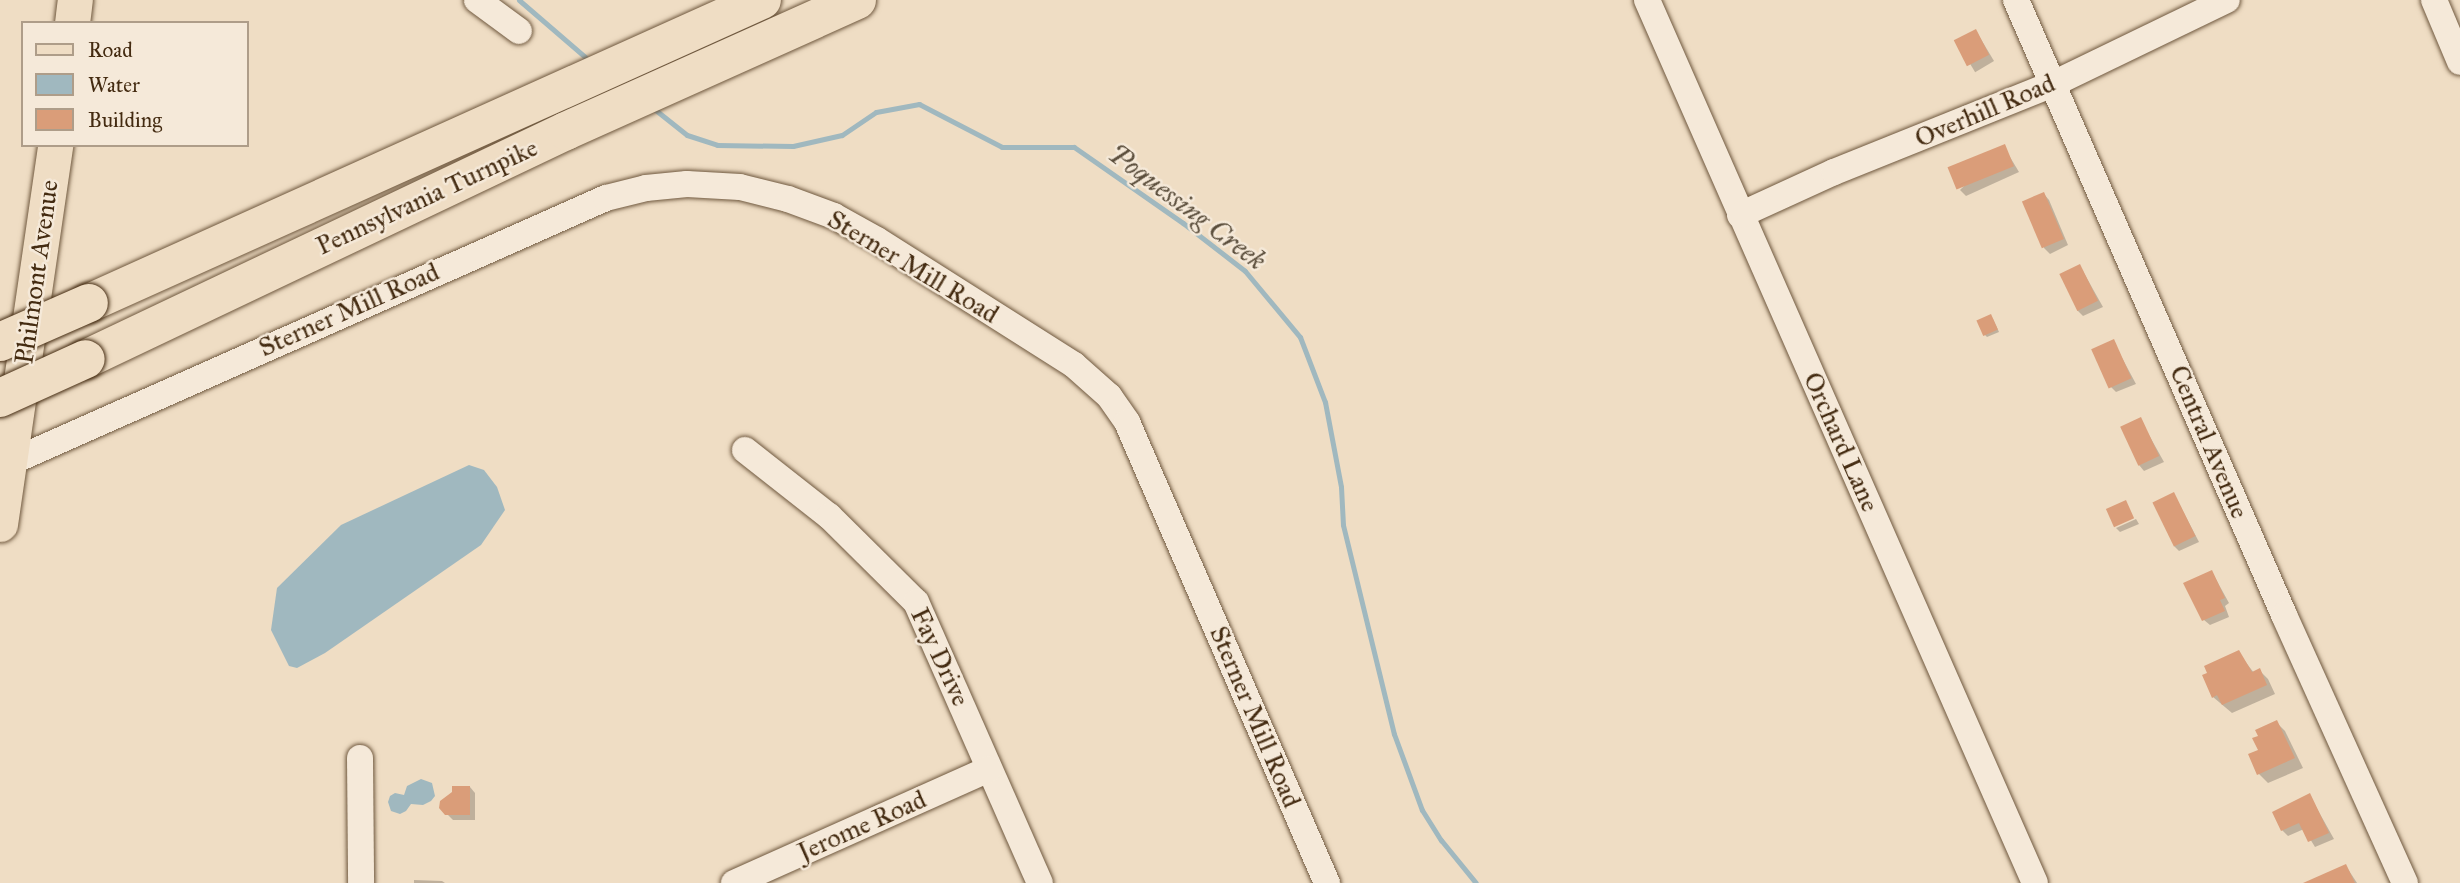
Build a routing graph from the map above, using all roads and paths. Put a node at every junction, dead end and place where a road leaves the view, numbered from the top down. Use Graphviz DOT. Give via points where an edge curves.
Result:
graph roads {
  1 [pos="75,0"];
  2 [pos="477,0"];
  3 [pos="762,0"];
  4 [pos="857,0"];
  5 [pos="1647,0"];
  6 [pos="2017,0"];
  7 [pos="2227,0"];
  8 [pos="2434,0"];
  9 [pos="72,21"];
  10 [pos="519,31"];
  11 [pos="2460,62"];
  12 [pos="2053,84"];
  13 [pos="55,147"];
  14 [pos="1740,215"];
  15 [pos="0,342"];
  16 [pos="0,398"];
  17 [pos="745,450"];
  18 [pos="11,462"];
  19 [pos="0,524"];
  20 [pos="360,758"];
  21 [pos="989,769"];
  22 [pos="744,881"];
  23 [pos="361,883"];
  24 [pos="1040,883"];
  25 [pos="1327,883"];
  26 [pos="2035,883"];
  27 [pos="2405,883"];
  1 -- 9 [label="main road"];
  2 -- 10 [label="street"];
  3 -- 15 [label="highway, Pennsylvania Turnpike, bridge"];
  4 -- 16 [label="highway, Pennsylvania Turnpike, bridge" via="566,131"];
  5 -- 14 [label="street, Orchard Lane"];
  6 -- 12 [label="street, Central Avenue"];
  7 -- 12 [label="street, Overhill Road"];
  8 -- 11 [label="street"];
  12 -- 14 [label="street, Overhill Road"];
  12 -- 27 [label="street, Central Avenue"];
  13 -- 18 [label="main road, Philmont Avenue"];
  14 -- 26 [label="street, Orchard Lane"];
  17 -- 21 [label="street, Fay Drive" via="829,516 916,603"];
  18 -- 19 [label="main road, Philmont Avenue"];
  18 -- 25 [label="street, Sterner Mill Road" via="606,198 687,184 740,187 788,198 877,240 1074,365 1109,396 1127,422"];
  20 -- 23 [label="street"];
  21 -- 22 [label="street, Jerome Road"];
  21 -- 24 [label="street, Fay Drive"];
}
